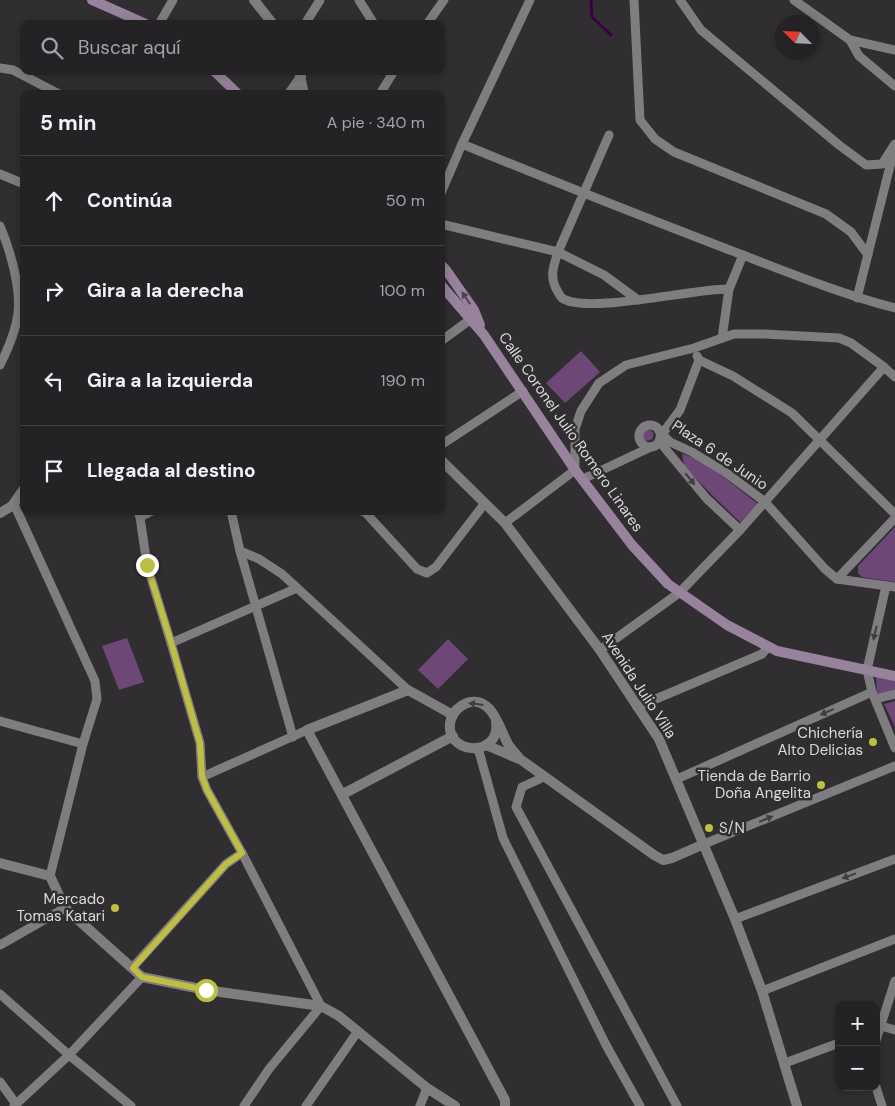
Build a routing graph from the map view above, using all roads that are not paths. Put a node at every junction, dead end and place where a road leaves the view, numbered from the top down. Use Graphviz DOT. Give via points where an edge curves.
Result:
graph roads {
  1 [pos="92,0"];
  2 [pos="172,0"];
  3 [pos="254,0"];
  4 [pos="320,0"];
  5 [pos="359,0"];
  6 [pos="444,0"];
  7 [pos="530,0"];
  8 [pos="634,0"];
  9 [pos="680,0"];
  10 [pos="794,0"];
  11 [pos="137,20"];
  12 [pos="161,20"];
  13 [pos="270,20"];
  14 [pos="308,20"];
  15 [pos="372,20"];
  16 [pos="430,20"];
  17 [pos="850,40"];
  18 [pos="895,50"];
  19 [pos="0,68"];
  20 [pos="20,74"];
  21 [pos="23,75"];
  22 [pos="218,75"];
  23 [pos="299,75"];
  24 [pos="300,75"];
  25 [pos="392,75"];
  26 [pos="895,86"];
  27 [pos="51,90"];
  28 [pos="234,90"];
  29 [pos="291,90"];
  30 [pos="303,90"];
  31 [pos="382,90"];
  32 [pos="609,135"];
  33 [pos="462,144"];
  34 [pos="895,145"];
  35 [pos="0,174"];
  36 [pos="20,182"];
  37 [pos="445,184"];
  38 [pos="583,193"];
  39 [pos="445,225"];
  40 [pos="0,226"];
  41 [pos="558,252"];
  42 [pos="743,255"];
  43 [pos="868,255"];
  44 [pos="445,269"];
  45 [pos="729,289"];
  46 [pos="445,290"];
  47 [pos="20,294"];
  48 [pos="857,298"];
  49 [pos="638,300"];
  50 [pos="20,302"];
  51 [pos="895,308"];
  52 [pos="471,319"];
  53 [pos="484,335"];
  54 [pos="445,338"];
  55 [pos="722,338"];
  56 [pos="694,348"];
  57 [pos="699,360"];
  58 [pos="0,365"];
  59 [pos="884,367"];
  60 [pos="895,376"];
  61 [pos="523,391"];
  62 [pos="659,438"];
  63 [pos="639,439"];
  64 [pos="820,441"];
  65 [pos="445,442"];
  66 [pos="635,454"];
  67 [pos="445,464"];
  68 [pos="575,470"];
  69 [pos="583,480"];
  70 [pos="20,495"];
  71 [pos="765,502"];
  72 [pos="485,503"];
  73 [pos="14,504"];
  74 [pos="0,513"];
  75 [pos="139,515"];
  76 [pos="232,515"];
  77 [pos="368,515"];
  78 [pos="895,516"];
  79 [pos="505,523"];
  80 [pos="740,530"];
  81 [pos="240,551"];
  82 [pos="837,579"];
  83 [pos="891,586"];
  84 [pos="297,588"];
  85 [pos="679,593"];
  86 [pos="256,606"];
  87 [pos="171,642"];
  88 [pos="768,647"];
  89 [pos="600,650"];
  90 [pos="867,670"];
  91 [pos="895,676"];
  92 [pos="408,690"];
  93 [pos="895,694"];
  94 [pos="873,695"];
  95 [pos="637,707"];
  96 [pos="452,716"];
  97 [pos="0,721"];
  98 [pos="496,721"];
  99 [pos="307,730"];
  100 [pos="453,736"];
  101 [pos="293,737"];
  102 [pos="83,744"];
  103 [pos="482,747"];
  104 [pos="895,748"];
  105 [pos="520,759"];
  106 [pos="895,766"];
  107 [pos="202,776"];
  108 [pos="544,777"];
  109 [pos="677,779"];
  110 [pos="343,794"];
  111 [pos="704,844"];
  112 [pos="242,853"];
  113 [pos="895,859"];
  114 [pos="0,863"];
  115 [pos="50,876"];
  116 [pos="65,908"];
  117 [pos="735,919"];
  118 [pos="895,939"];
  119 [pos="0,945"];
  120 [pos="133,968"];
  121 [pos="142,977"];
  122 [pos="895,981"];
  123 [pos="762,991"];
  124 [pos="0,994"];
  125 [pos="321,1006"];
  126 [pos="880,1024"];
  127 [pos="880,1027"];
  128 [pos="895,1030"];
  129 [pos="358,1031"];
  130 [pos="835,1044"];
  131 [pos="69,1055"];
  132 [pos="785,1063"];
  133 [pos="0,1082"];
  134 [pos="427,1088"];
  135 [pos="877,1091"];
  136 [pos="15,1105"];
  137 [pos="131,1106"];
  138 [pos="244,1106"];
  139 [pos="306,1106"];
  140 [pos="420,1106"];
  141 [pos="455,1106"];
  142 [pos="506,1106"];
  143 [pos="640,1106"];
  144 [pos="677,1106"];
  145 [pos="797,1106"];
  146 [pos="882,1106"];
  1 -- 11 [label="main road"];
  2 -- 12 [label="street"];
  3 -- 13 [label="street"];
  4 -- 14 [label="street"];
  5 -- 15 [label="street"];
  6 -- 16 [label="street"];
  7 -- 33 [label="street"];
  8 -- 43 [label="street" via="640,120 655,138 674,152 826,214 850,232"];
  9 -- 34 [label="street" via="701,30 866,165 882,164"];
  10 -- 17 [label="street"];
  17 -- 18 [label="street"];
  17 -- 26 [label="street" via="859,56"];
  19 -- 20 [label="street"];
  21 -- 27 [label="street"];
  22 -- 28 [label="main road"];
  23 -- 29 [label="street"];
  24 -- 30 [label="street"];
  25 -- 31 [label="street"];
  32 -- 38 [label="street"];
  33 -- 37 [label="street"];
  33 -- 38 [label="street"];
  34 -- 43 [label="street"];
  35 -- 36 [label="street"];
  38 -- 41 [label="street"];
  38 -- 42 [label="street"];
  39 -- 41 [label="street"];
  40 -- 47 [label="street"];
  41 -- 49 [label="street" via="604,275"];
  41 -- 49 [label="street" via="552,272 553,284 562,298 597,303"];
  42 -- 45 [label="street"];
  42 -- 48 [label="street"];
  43 -- 48 [label="street"];
  53 -- 44 [label="main road, Calle Coronel Julio Romero Linares, one-way" via="474,310"];
  45 -- 49 [label="street" via="714,288"];
  45 -- 55 [label="street"];
  46 -- 52 [label="main road, Calle Coronel Julio Romero Linares"];
  48 -- 51 [label="street"];
  50 -- 58 [label="street" via="14,330"];
  52 -- 53 [label="main road, Calle Coronel Julio Romero Linares"];
  52 -- 54 [label="street"];
  53 -- 61 [label="main road, Calle Coronel Julio Romero Linares"];
  55 -- 56 [label="street"];
  55 -- 59 [label="street" via="734,334 839,338"];
  56 -- 57 [label="street"];
  56 -- 68 [label="street" via="626,365 599,383 581,411 575,429"];
  57 -- 62 [label="street" via="676,418"];
  57 -- 64 [label="street" via="734,376 792,413"];
  59 -- 60 [label="street"];
  59 -- 64 [label="street"];
  61 -- 65 [label="street"];
  61 -- 68 [label="main road, Calle Coronel Julio Romero Linares"];
  62 -- 63 [label="street" via="646,446"];
  62 -- 63 [label="street" via="654,426 644,426"];
  62 -- 66 [label="street"];
  62 -- 71 [label="street, Plaza 6 de Junio" via="692,452"];
  62 -- 80 [label="street, Plaza 6 de Junio, one-way" via="706,498"];
  63 -- 66 [label="street"];
  64 -- 71 [label="street"];
  64 -- 78 [label="street"];
  66 -- 69 [label="street"];
  67 -- 72 [label="street, Avenida Julio Villa"];
  68 -- 69 [label="main road, Calle Coronel Julio Romero Linares"];
  68 -- 79 [label="street"];
  69 -- 85 [label="main road, Calle Coronel Julio Romero Linares" via="632,546"];
  70 -- 73 [label="street"];
  71 -- 80 [label="street"];
  71 -- 82 [label="street, Plaza 6 de Junio" via="824,569"];
  72 -- 77 [label="street" via="436,567 427,573 417,570"];
  72 -- 79 [label="street, Avenida Julio Villa"];
  73 -- 74 [label="street"];
  73 -- 102 [label="street" via="95,680 97,699"];
  75 -- 87 [label="street" via="147,565"];
  76 -- 81 [label="street"];
  78 -- 82 [label="street"];
  79 -- 89 [label="street, Avenida Julio Villa"];
  80 -- 85 [label="street"];
  81 -- 84 [label="street" via="259,559"];
  81 -- 86 [label="street"];
  82 -- 83 [label="street"];
  83 -- 90 [label="street, one-way"];
  84 -- 86 [label="street"];
  84 -- 92 [label="street"];
  85 -- 88 [label="main road, Calle Coronel Julio Romero Linares" via="726,625"];
  85 -- 89 [label="street"];
  86 -- 87 [label="street"];
  86 -- 101 [label="street"];
  87 -- 107 [label="street" via="200,743"];
  88 -- 90 [label="main road, Calle Coronel Julio Romero Linares"];
  88 -- 95 [label="street" via="762,654"];
  89 -- 95 [label="street, Avenida Julio Villa"];
  90 -- 91 [label="main road, Calle Coronel Julio Romero Linares"];
  90 -- 94 [label="street"];
  92 -- 96 [label="street"];
  92 -- 99 [label="street"];
  93 -- 94 [label="street"];
  94 -- 104 [label="street"];
  94 -- 109 [label="street, one-way"];
  95 -- 109 [label="street, Avenida Julio Villa" via="659,739"];
  98 -- 96 [label="street, one-way" via="492,710 478,702 462,705"];
  96 -- 100 [label="street"];
  97 -- 102 [label="street"];
  98 -- 103 [label="street" via="496,733"];
  98 -- 105 [label="street"];
  99 -- 101 [label="street"];
  99 -- 110 [label="street"];
  100 -- 103 [label="street" via="462,746 470,749"];
  100 -- 110 [label="street"];
  101 -- 107 [label="street"];
  102 -- 115 [label="street"];
  103 -- 105 [label="street"];
  103 -- 143 [label="street" via="504,838"];
  105 -- 108 [label="street"];
  111 -- 106 [label="street, one-way"];
  107 -- 112 [label="street"];
  108 -- 111 [label="street" via="663,860"];
  108 -- 144 [label="street" via="522,787 516,807"];
  109 -- 111 [label="street, Avenida Julio Villa"];
  110 -- 142 [label="street" via="506,1100"];
  111 -- 117 [label="street, Avenida Julio Villa"];
  112 -- 120 [label="street" via="226,864"];
  112 -- 125 [label="street"];
  113 -- 117 [label="street, one-way"];
  114 -- 115 [label="street"];
  115 -- 116 [label="street"];
  116 -- 119 [label="street"];
  116 -- 120 [label="street"];
  117 -- 123 [label="street, Avenida Julio Villa"];
  118 -- 123 [label="street"];
  120 -- 121 [label="street"];
  121 -- 125 [label="street" via="206,990"];
  121 -- 131 [label="street"];
  122 -- 126 [label="street"];
  123 -- 132 [label="street, Avenida Julio Villa"];
  124 -- 131 [label="street"];
  125 -- 129 [label="street"];
  125 -- 138 [label="street" via="269,1069"];
  127 -- 128 [label="street"];
  129 -- 134 [label="street"];
  129 -- 139 [label="street"];
  130 -- 132 [label="street"];
  131 -- 136 [label="street"];
  131 -- 137 [label="street"];
  132 -- 145 [label="street, Avenida Julio Villa"];
  133 -- 136 [label="street"];
  134 -- 140 [label="street"];
  134 -- 141 [label="street"];
  135 -- 146 [label="street"];
}
